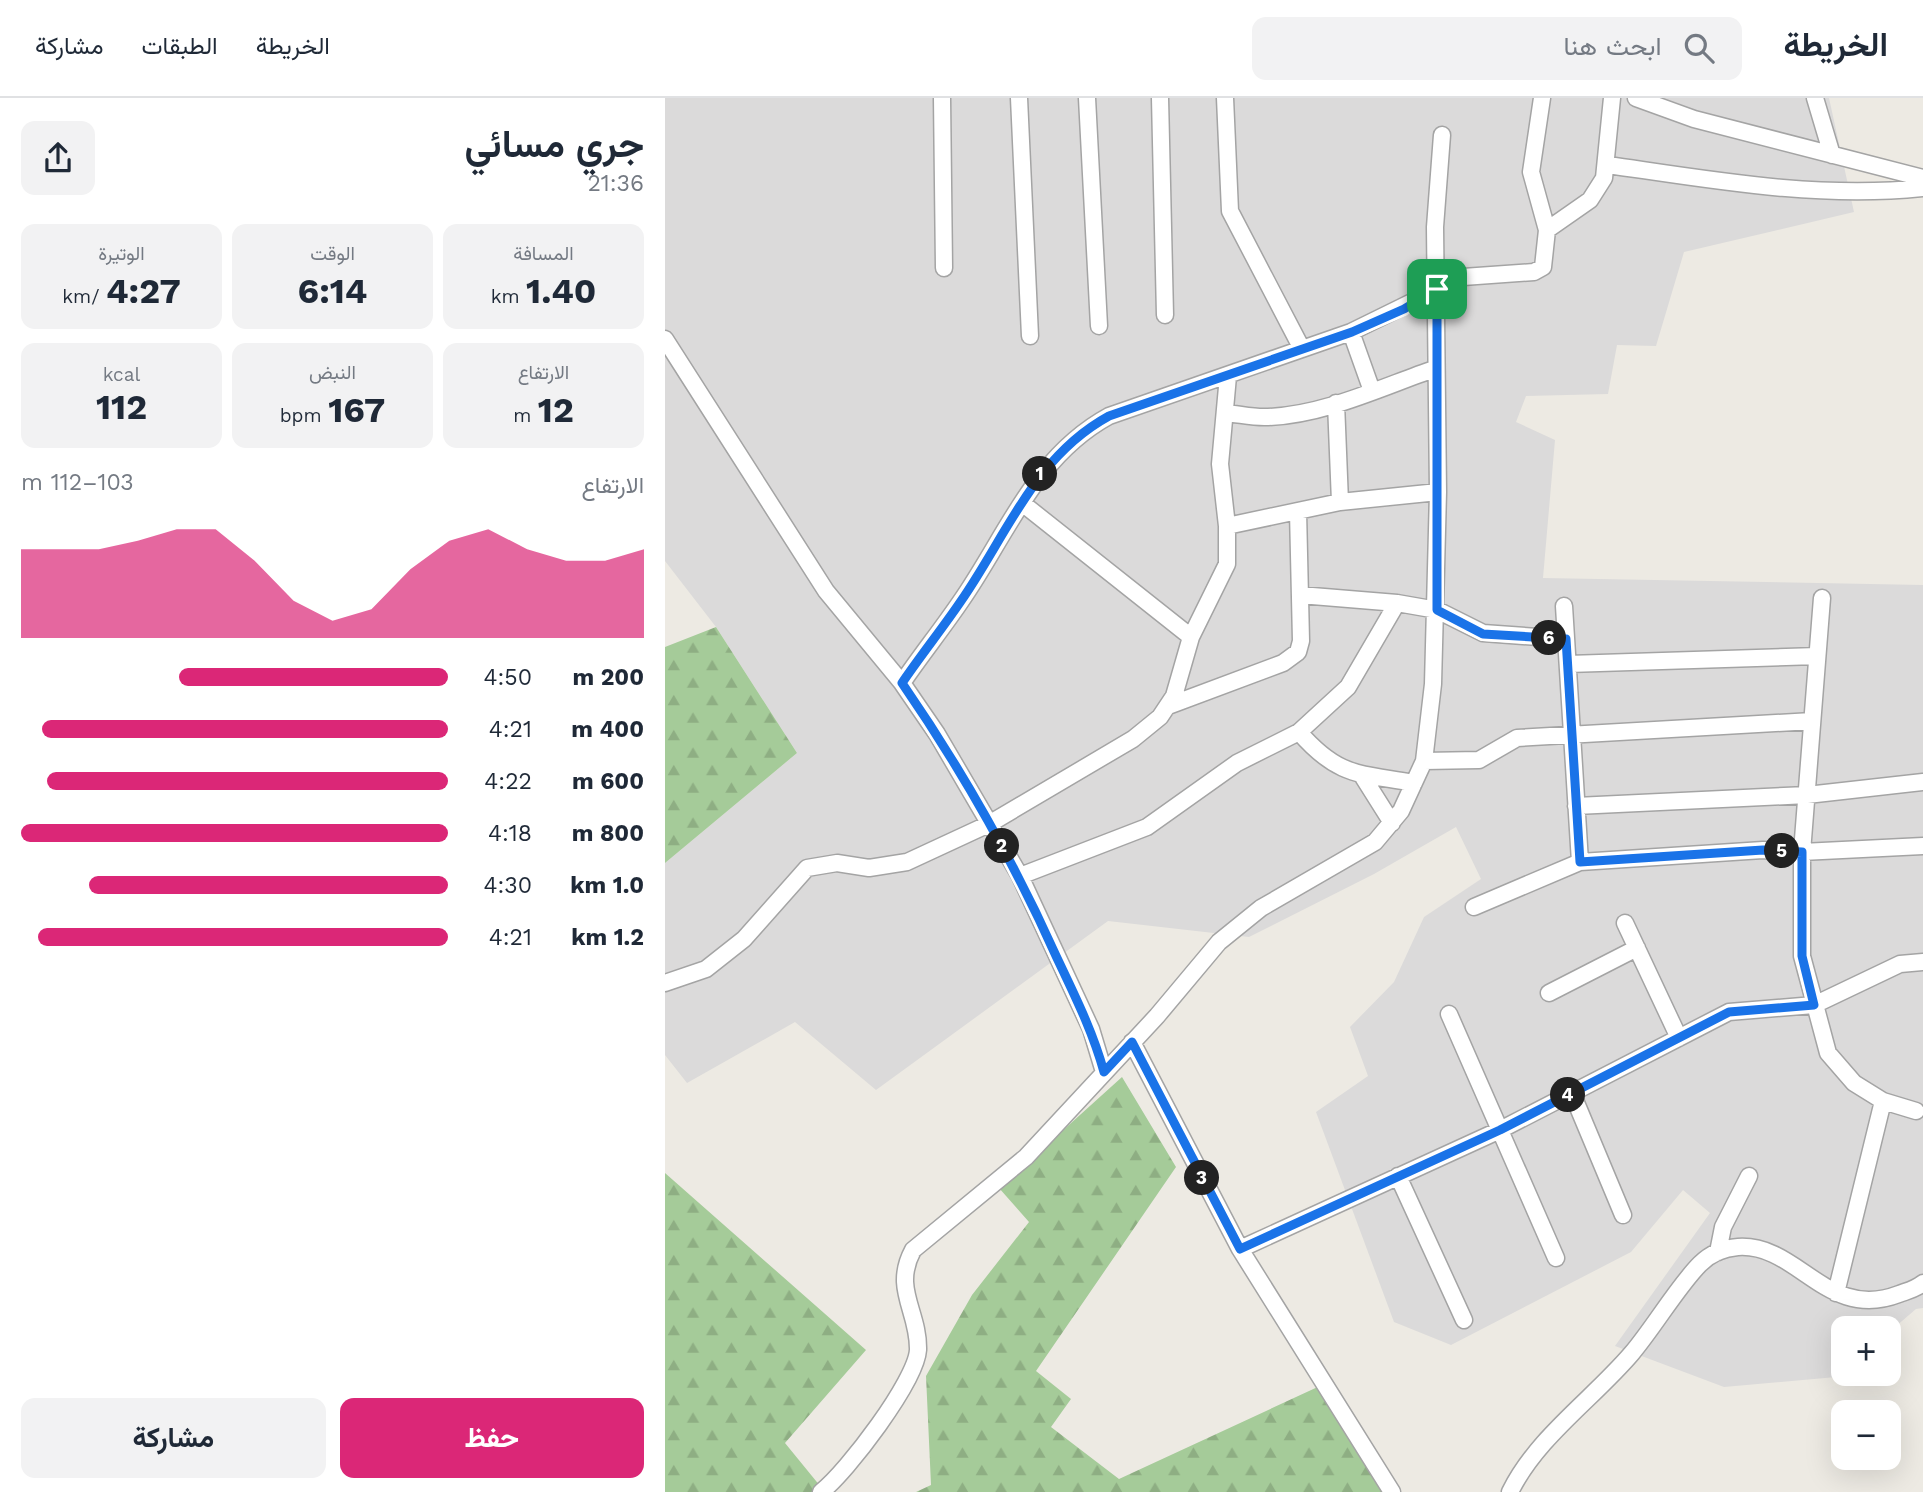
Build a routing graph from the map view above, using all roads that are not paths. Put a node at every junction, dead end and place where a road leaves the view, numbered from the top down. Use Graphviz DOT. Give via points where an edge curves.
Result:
graph roads {
  1 [pos="942,98"];
  2 [pos="1019,98"];
  3 [pos="1087,98"];
  4 [pos="1160,98"];
  5 [pos="1225,98"];
  6 [pos="1542,98"];
  7 [pos="1612,98"];
  8 [pos="1636,98"];
  9 [pos="1815,98"];
  10 [pos="1442,135"];
  11 [pos="1832,155"];
  12 [pos="1608,164"];
  13 [pos="1923,178"];
  14 [pos="1923,188"];
  15 [pos="1547,230"];
  16 [pos="944,268"];
  17 [pos="1437,289"];
  18 [pos="1165,314"];
  19 [pos="1099,326"];
  20 [pos="1352,332"];
  21 [pos="1030,336"];
  22 [pos="665,339"];
  23 [pos="1302,349"];
  24 [pos="1434,369"];
  25 [pos="1228,376"];
  26 [pos="1372,391"];
  27 [pos="1336,403"];
  28 [pos="1225,413"];
  29 [pos="1438,492"];
  30 [pos="1340,502"];
  31 [pos="1022,503"];
  32 [pos="1298,511"];
  33 [pos="1227,526"];
  34 [pos="1300,596"];
  35 [pos="1822,598"];
  36 [pos="1397,603"];
  37 [pos="1564,606"];
  38 [pos="1437,610"];
  39 [pos="1191,637"];
  40 [pos="1566,639"];
  41 [pos="1817,656"];
  42 [pos="1568,664"];
  43 [pos="902,683"];
  44 [pos="1168,706"];
  45 [pos="1812,721"];
  46 [pos="1299,732"];
  47 [pos="1573,735"];
  48 [pos="1424,761"];
  49 [pos="1363,777"];
  50 [pos="1923,782"];
  51 [pos="1414,783"];
  52 [pos="1807,795"];
  53 [pos="1576,806"];
  54 [pos="1392,823"];
  55 [pos="989,824"];
  56 [pos="1923,846"];
  57 [pos="1802,852"];
  58 [pos="1580,862"];
  59 [pos="1020,876"];
  60 [pos="1474,907"];
  61 [pos="1625,923"];
  62 [pos="1637,948"];
  63 [pos="1923,962"];
  64 [pos="665,984"];
  65 [pos="1549,993"];
  66 [pos="1814,1005"];
  67 [pos="1449,1014"];
  68 [pos="1679,1038"];
  69 [pos="1132,1042"];
  70 [pos="1104,1072"];
  71 [pos="1572,1093"];
  72 [pos="1883,1101"];
  73 [pos="1916,1111"];
  74 [pos="1500,1130"];
  75 [pos="1398,1176"];
  76 [pos="1749,1176"];
  77 [pos="1623,1215"];
  78 [pos="1240,1249"];
  79 [pos="1718,1252"];
  80 [pos="1556,1258"];
  81 [pos="1923,1283"];
  82 [pos="1836,1293"];
  83 [pos="1464,1320"];
  84 [pos="821,1492"];
  85 [pos="1392,1492"];
  86 [pos="1510,1492"];
  1 -- 16 [label="street"];
  2 -- 21 [label="street"];
  3 -- 19 [label="street"];
  4 -- 18 [label="street"];
  5 -- 23 [label="street" via="1230,211"];
  6 -- 15 [label="street" via="1531,172"];
  7 -- 12 [label="street"];
  8 -- 11 [label="street" via="1694,119"];
  9 -- 11 [label="street"];
  10 -- 17 [label="street" via="1435,227"];
  11 -- 13 [label="street"];
  12 -- 14 [label="street" via="1759,187 1885,192"];
  12 -- 15 [label="street" via="1590,200"];
  15 -- 17 [label="street" via="1546,261 1539,270 1479,274"];
  17 -- 20 [label="street"];
  17 -- 24 [label="street"];
  20 -- 23 [label="street"];
  20 -- 26 [label="street"];
  22 -- 43 [label="street" via="826,591"];
  23 -- 25 [label="street"];
  24 -- 26 [label="street"];
  24 -- 29 [label="street"];
  25 -- 28 [label="street"];
  25 -- 31 [label="street" via="1109,416 1086,429 1047,465"];
  26 -- 27 [label="street"];
  27 -- 28 [label="street" via="1271,417"];
  27 -- 30 [label="street"];
  28 -- 33 [label="street" via="1220,464"];
  29 -- 30 [label="street"];
  29 -- 38 [label="street"];
  30 -- 32 [label="street"];
  31 -- 39 [label="street"];
  31 -- 43 [label="street" via="961,602"];
  32 -- 33 [label="street"];
  32 -- 34 [label="street"];
  33 -- 39 [label="street" via="1227,564"];
  34 -- 36 [label="street"];
  34 -- 44 [label="street" via="1301,641 1293,657"];
  35 -- 41 [label="street"];
  36 -- 38 [label="street"];
  36 -- 46 [label="street" via="1348,687"];
  37 -- 40 [label="street"];
  38 -- 40 [label="street" via="1483,634"];
  38 -- 48 [label="street"];
  39 -- 44 [label="street"];
  40 -- 42 [label="street"];
  41 -- 42 [label="street"];
  41 -- 45 [label="street"];
  42 -- 47 [label="street"];
  43 -- 55 [label="street"];
  44 -- 55 [label="street" via="1133,739"];
  45 -- 47 [label="street"];
  45 -- 52 [label="street"];
  46 -- 49 [label="street" via="1336,765"];
  46 -- 59 [label="street" via="1237,764 1147,827"];
  47 -- 48 [label="street" via="1517,738 1479,760"];
  47 -- 53 [label="street"];
  48 -- 51 [label="street"];
  49 -- 51 [label="street"];
  49 -- 54 [label="street"];
  50 -- 52 [label="street"];
  51 -- 54 [label="street"];
  52 -- 53 [label="street"];
  52 -- 57 [label="street"];
  53 -- 58 [label="street"];
  54 -- 69 [label="street" via="1375,842 1240,923"];
  55 -- 59 [label="street"];
  55 -- 64 [label="street" via="907,862 869,868 837,863 807,868 744,939 706,969"];
  56 -- 57 [label="street"];
  57 -- 58 [label="street" via="1763,850"];
  57 -- 66 [label="street" via="1802,956"];
  58 -- 60 [label="street"];
  59 -- 70 [label="street" via="1091,1029"];
  61 -- 62 [label="street"];
  62 -- 65 [label="street"];
  62 -- 68 [label="street"];
  63 -- 66 [label="street" via="1900,964"];
  66 -- 68 [label="street" via="1729,1012"];
  66 -- 72 [label="street" via="1828,1053 1854,1083"];
  67 -- 74 [label="street"];
  68 -- 71 [label="street"];
  69 -- 70 [label="street"];
  69 -- 78 [label="street"];
  70 -- 84 [label="street" via="1026,1157 913,1250 906,1264 904,1290 918,1352 909,1377 855,1456"];
  71 -- 74 [label="street"];
  71 -- 77 [label="street"];
  72 -- 73 [label="street"];
  72 -- 82 [label="street"];
  74 -- 75 [label="street"];
  74 -- 80 [label="street"];
  75 -- 78 [label="street"];
  75 -- 83 [label="street"];
  76 -- 79 [label="street" via="1723,1227"];
  78 -- 85 [label="street"];
  79 -- 82 [label="street" via="1737,1247 1771,1251"];
  79 -- 86 [label="street" via="1700,1264 1629,1356 1531,1459"];
  81 -- 82 [label="street" via="1888,1299 1865,1300"];
}
